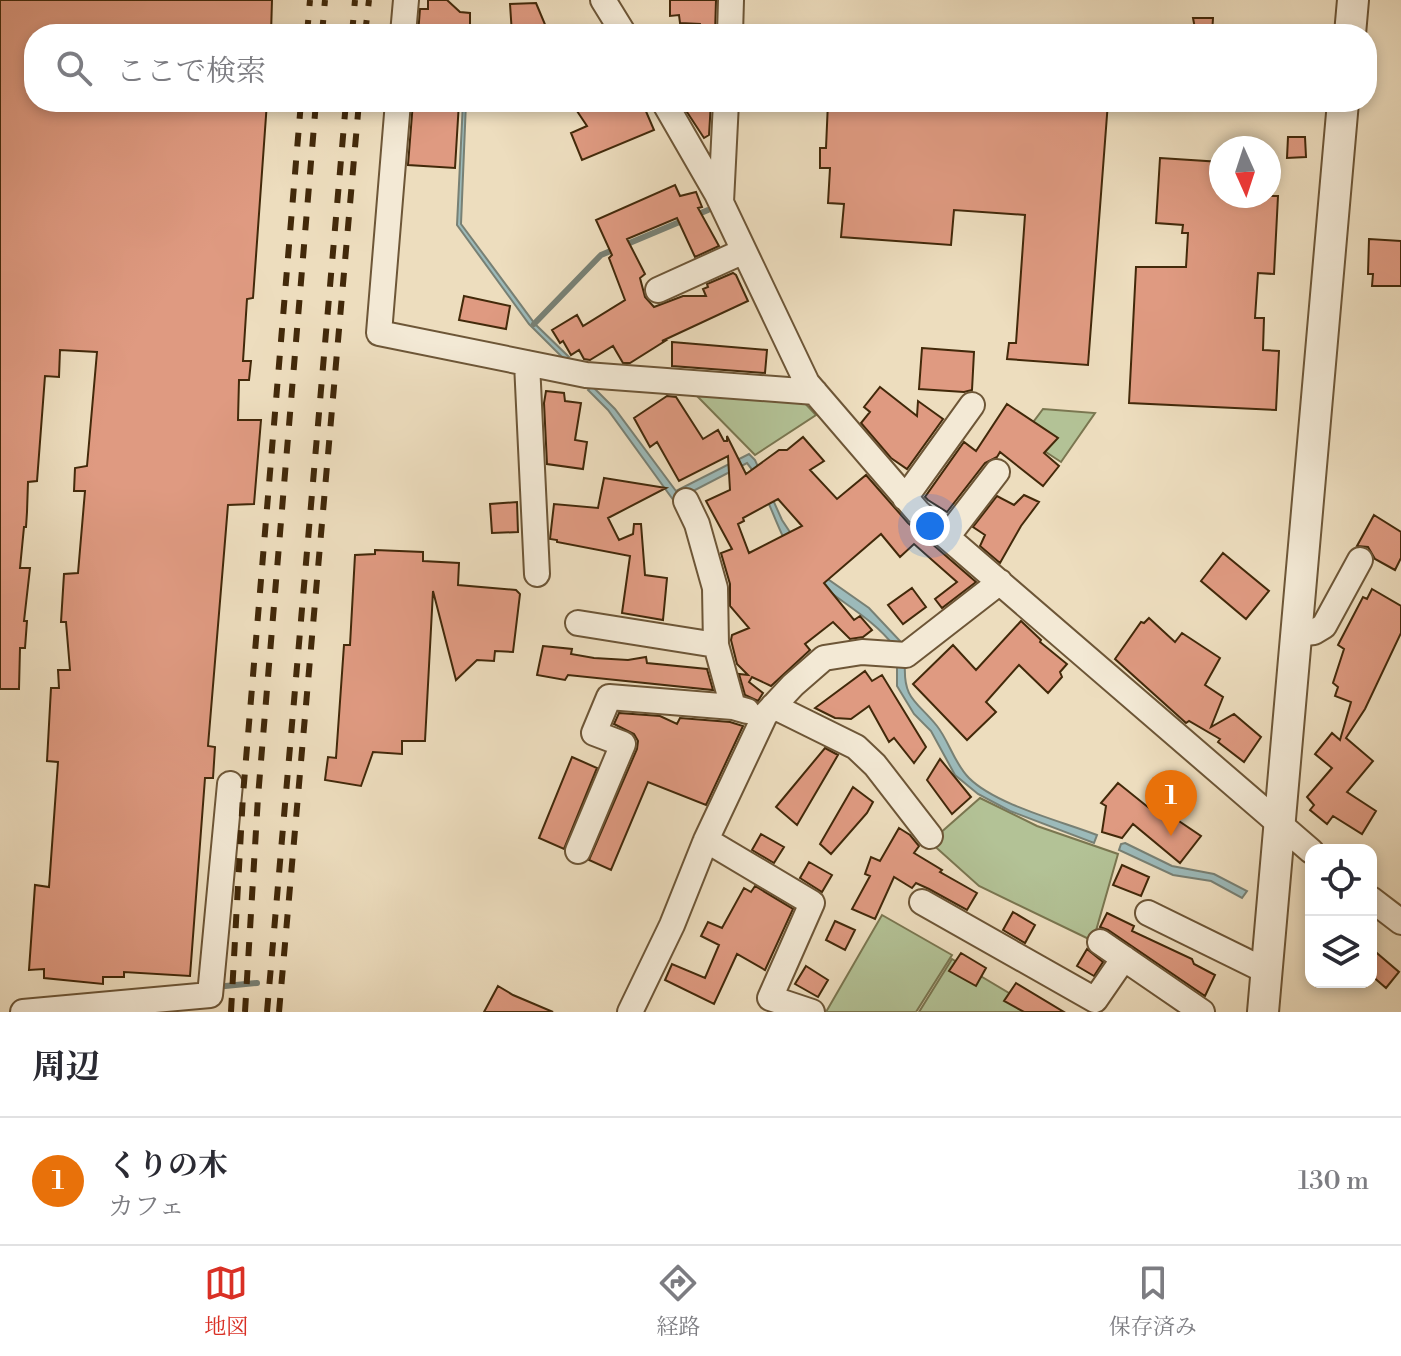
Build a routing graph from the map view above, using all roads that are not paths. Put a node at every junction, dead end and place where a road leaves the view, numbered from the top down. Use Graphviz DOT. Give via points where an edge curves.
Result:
graph roads {
  1 [pos="406,0"];
  2 [pos="603,0"];
  3 [pos="731,0"];
  4 [pos="1353,0"];
  5 [pos="404,24"];
  6 [pos="618,24"];
  7 [pos="730,24"];
  8 [pos="1351,24"];
  9 [pos="397,112"];
  10 [pos="670,112"];
  11 [pos="726,112"];
  12 [pos="1342,112"];
  13 [pos="721,202"];
  14 [pos="744,251"];
  15 [pos="658,290"];
  16 [pos="527,363"];
  17 [pos="815,392"];
  18 [pos="972,405"];
  19 [pos="997,472"];
  20 [pos="905,498"];
  21 [pos="686,501"];
  22 [pos="947,537"];
  23 [pos="1360,560"];
  24 [pos="537,574"];
  25 [pos="1000,582"];
  26 [pos="578,623"];
  27 [pos="1296,634"];
  28 [pos="716,645"];
  29 [pos="733,707"];
  30 [pos="769,711"];
  31 [pos="230,784"];
  32 [pos="1279,822"];
  33 [pos="930,836"];
  34 [pos="706,840"];
  35 [pos="1305,846"];
  36 [pos="578,851"];
  37 [pos="922,902"];
  38 [pos="1377,904"];
  39 [pos="1148,913"];
  40 [pos="1401,922"];
  41 [pos="1100,942"];
  42 [pos="1124,958"];
  43 [pos="1266,971"];
  44 [pos="23,1012"];
  45 [pos="630,1012"];
  46 [pos="812,1012"];
  47 [pos="1202,1012"];
  48 [pos="1263,1012"];
  1 -- 5 [label="street"];
  2 -- 6 [label="street"];
  3 -- 7 [label="street"];
  4 -- 8 [label="street"];
  9 -- 16 [label="street" via="379,333"];
  10 -- 13 [label="street"];
  11 -- 13 [label="street"];
  12 -- 27 [label="street"];
  13 -- 14 [label="street"];
  14 -- 15 [label="street"];
  14 -- 17 [label="street"];
  16 -- 17 [label="street" via="586,375"];
  16 -- 24 [label="street"];
  17 -- 20 [label="street"];
  18 -- 20 [label="street"];
  19 -- 22 [label="street"];
  20 -- 22 [label="street"];
  21 -- 28 [label="street" via="715,588"];
  22 -- 25 [label="street"];
  23 -- 27 [label="street" via="1324,626"];
  25 -- 30 [label="street" via="906,655 862,652 824,658"];
  25 -- 32 [label="street"];
  26 -- 28 [label="street"];
  27 -- 32 [label="street"];
  28 -- 29 [label="street"];
  29 -- 30 [label="street"];
  29 -- 36 [label="street" via="609,697 594,733 623,744"];
  30 -- 33 [label="street" via="856,747"];
  30 -- 34 [label="street"];
  31 -- 44 [label="street" via="210,995"];
  32 -- 35 [label="street"];
  32 -- 43 [label="street"];
  34 -- 45 [label="street"];
  34 -- 46 [label="street" via="812,903 770,998"];
  37 -- 42 [label="street" via="1095,1000"];
  38 -- 40 [label="street"];
  39 -- 43 [label="street"];
  41 -- 42 [label="street"];
  42 -- 47 [label="street"];
  43 -- 48 [label="street"];
}
